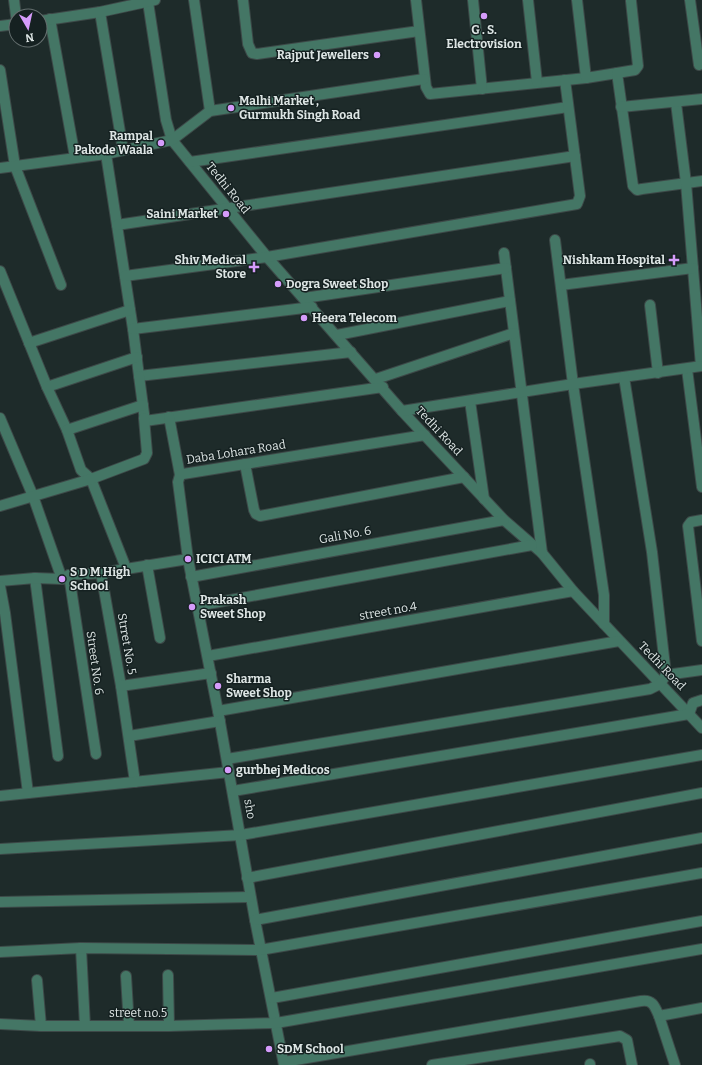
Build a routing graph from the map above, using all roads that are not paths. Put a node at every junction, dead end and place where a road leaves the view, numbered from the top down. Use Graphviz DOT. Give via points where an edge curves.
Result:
graph roads {
  1 [pos="194,0"];
  2 [pos="242,0"];
  3 [pos="416,0"];
  4 [pos="473,0"];
  5 [pos="528,0"];
  6 [pos="577,0"];
  7 [pos="690,0"];
  8 [pos="152,1"];
  9 [pos="631,1"];
  10 [pos="100,12"];
  11 [pos="48,20"];
  12 [pos="419,31"];
  13 [pos="48,34"];
  14 [pos="699,65"];
  15 [pos="0,70"];
  16 [pos="617,73"];
  17 [pos="586,78"];
  18 [pos="424,79"];
  19 [pos="565,80"];
  20 [pos="537,82"];
  21 [pos="482,89"];
  22 [pos="702,99"];
  23 [pos="676,103"];
  24 [pos="621,107"];
  25 [pos="568,108"];
  26 [pos="210,111"];
  27 [pos="172,140"];
  28 [pos="122,150"];
  29 [pos="106,154"];
  30 [pos="575,156"];
  31 [pos="75,157"];
  32 [pos="190,162"];
  33 [pos="15,166"];
  34 [pos="0,168"];
  35 [pos="702,181"];
  36 [pos="686,183"];
  37 [pos="227,208"];
  38 [pos="117,225"];
  39 [pos="555,240"];
  40 [pos="504,254"];
  41 [pos="267,257"];
  42 [pos="506,268"];
  43 [pos="693,268"];
  44 [pos="0,271"];
  45 [pos="125,276"];
  46 [pos="61,285"];
  47 [pos="561,285"];
  48 [pos="304,298"];
  49 [pos="510,301"];
  50 [pos="650,305"];
  51 [pos="312,307"];
  52 [pos="130,310"];
  53 [pos="133,329"];
  54 [pos="514,333"];
  55 [pos="337,335"];
  56 [pos="29,343"];
  57 [pos="352,352"];
  58 [pos="136,357"];
  59 [pos="702,366"];
  60 [pos="687,369"];
  61 [pos="658,372"];
  62 [pos="139,376"];
  63 [pos="624,377"];
  64 [pos="380,383"];
  65 [pos="573,384"];
  66 [pos="47,387"];
  67 [pos="522,393"];
  68 [pos="470,402"];
  69 [pos="143,406"];
  70 [pos="402,411"];
  71 [pos="169,417"];
  72 [pos="0,418"];
  73 [pos="144,418"];
  74 [pos="67,430"];
  75 [pos="425,435"];
  76 [pos="245,464"];
  77 [pos="180,475"];
  78 [pos="464,477"];
  79 [pos="91,479"];
  80 [pos="702,487"];
  81 [pos="33,496"];
  82 [pos="484,499"];
  83 [pos="0,506"];
  84 [pos="504,520"];
  85 [pos="702,520"];
  86 [pos="532,545"];
  87 [pos="542,553"];
  88 [pos="188,559"];
  89 [pos="147,565"];
  90 [pos="126,568"];
  91 [pos="101,573"];
  92 [pos="66,577"];
  93 [pos="191,577"];
  94 [pos="35,578"];
  95 [pos="0,581"];
  96 [pos="0,586"];
  97 [pos="573,591"];
  98 [pos="197,606"];
  99 [pos="604,624"];
  100 [pos="160,638"];
  101 [pos="619,641"];
  102 [pos="702,641"];
  103 [pos="208,656"];
  104 [pos="702,670"];
  105 [pos="211,673"];
  106 [pos="663,680"];
  107 [pos="121,686"];
  108 [pos="702,700"];
  109 [pos="689,714"];
  110 [pos="219,716"];
  111 [pos="702,728"];
  112 [pos="129,736"];
  113 [pos="96,754"];
  114 [pos="702,755"];
  115 [pos="58,756"];
  116 [pos="227,760"];
  117 [pos="229,772"];
  118 [pos="135,782"];
  119 [pos="233,791"];
  120 [pos="28,793"];
  121 [pos="702,793"];
  122 [pos="0,796"];
  123 [pos="241,835"];
  124 [pos="702,838"];
  125 [pos="0,849"];
  126 [pos="702,873"];
  127 [pos="247,878"];
  128 [pos="250,897"];
  129 [pos="0,902"];
  130 [pos="254,920"];
  131 [pos="702,920"];
  132 [pos="81,948"];
  133 [pos="702,949"];
  134 [pos="260,950"];
  135 [pos="0,952"];
  136 [pos="168,975"];
  137 [pos="126,976"];
  138 [pos="37,980"];
  139 [pos="272,998"];
  140 [pos="702,1008"];
  141 [pos="659,1016"];
  142 [pos="276,1023"];
  143 [pos="0,1024"];
  144 [pos="41,1026"];
  145 [pos="85,1026"];
  146 [pos="129,1026"];
  147 [pos="170,1026"];
  148 [pos="284,1063"];
  149 [pos="432,1065"];
  150 [pos="632,1065"];
  151 [pos="675,1065"];
  1 -- 26 [label="street"];
  2 -- 12 [label="street" via="248,44 252,53 257,54"];
  3 -- 12 [label="street"];
  4 -- 21 [label="street"];
  5 -- 20 [label="street"];
  6 -- 17 [label="street"];
  7 -- 14 [label="street"];
  8 -- 10 [label="street"];
  8 -- 27 [label="street" via="166,120"];
  9 -- 16 [label="street" via="638,66 635,70"];
  10 -- 11 [label="street"];
  10 -- 28 [label="street"];
  12 -- 18 [label="street"];
  13 -- 31 [label="street"];
  15 -- 33 [label="street"];
  16 -- 17 [label="street"];
  16 -- 24 [label="street"];
  17 -- 19 [label="street"];
  18 -- 21 [label="street" via="427,92 430,94"];
  18 -- 26 [label="street"];
  19 -- 20 [label="street"];
  19 -- 25 [label="street"];
  20 -- 21 [label="street"];
  22 -- 23 [label="street"];
  23 -- 24 [label="street"];
  23 -- 36 [label="street"];
  24 -- 36 [label="street" via="634,188"];
  25 -- 30 [label="street"];
  25 -- 32 [label="street"];
  26 -- 27 [label="street"];
  27 -- 28 [label="street"];
  27 -- 32 [label="street, Tedhi Road"];
  28 -- 29 [label="street"];
  29 -- 31 [label="street"];
  29 -- 38 [label="street"];
  30 -- 37 [label="street"];
  30 -- 41 [label="street" via="580,196 579,201 573,206"];
  31 -- 33 [label="street"];
  32 -- 37 [label="street, Tedhi Road"];
  33 -- 34 [label="street"];
  33 -- 46 [label="street"];
  35 -- 36 [label="street"];
  36 -- 43 [label="street"];
  37 -- 38 [label="street"];
  37 -- 41 [label="street, Tedhi Road"];
  38 -- 45 [label="street"];
  39 -- 47 [label="street"];
  40 -- 42 [label="street"];
  41 -- 45 [label="street"];
  41 -- 48 [label="street, Tedhi Road"];
  42 -- 48 [label="street"];
  42 -- 49 [label="street"];
  43 -- 47 [label="street"];
  43 -- 59 [label="street"];
  44 -- 56 [label="street"];
  45 -- 52 [label="street"];
  47 -- 65 [label="street"];
  48 -- 51 [label="street, Tedhi Road"];
  49 -- 54 [label="street"];
  49 -- 55 [label="street"];
  50 -- 61 [label="street"];
  51 -- 53 [label="street"];
  51 -- 55 [label="street, Tedhi Road"];
  52 -- 53 [label="street"];
  52 -- 56 [label="street"];
  53 -- 58 [label="street"];
  54 -- 64 [label="street"];
  54 -- 67 [label="street"];
  55 -- 57 [label="street, Tedhi Road"];
  56 -- 66 [label="street"];
  57 -- 62 [label="street"];
  57 -- 64 [label="street, Tedhi Road"];
  58 -- 62 [label="street"];
  58 -- 66 [label="street"];
  59 -- 60 [label="street"];
  60 -- 61 [label="street"];
  60 -- 80 [label="street"];
  61 -- 63 [label="street"];
  62 -- 69 [label="street"];
  63 -- 65 [label="street"];
  63 -- 106 [label="street" via="650,537"];
  64 -- 70 [label="street, Tedhi Road"];
  64 -- 71 [label="street"];
  65 -- 67 [label="street"];
  65 -- 99 [label="street" via="604,595"];
  66 -- 74 [label="street"];
  67 -- 68 [label="street"];
  67 -- 87 [label="street"];
  68 -- 70 [label="street"];
  68 -- 82 [label="street"];
  69 -- 73 [label="street"];
  69 -- 74 [label="street"];
  70 -- 75 [label="street, Tedhi Road"];
  71 -- 73 [label="street" via="145,421"];
  71 -- 77 [label="street"];
  72 -- 81 [label="street, Street No. 6"];
  73 -- 79 [label="street" via="147,453 144,459"];
  74 -- 79 [label="street" via="81,470"];
  75 -- 76 [label="street, Daba Lohara Road"];
  75 -- 78 [label="street, Tedhi Road"];
  76 -- 77 [label="street, Daba Lohara Road"];
  76 -- 78 [label="street" via="254,510 260,516"];
  77 -- 88 [label="street, Daba Lohara Road" via="178,482"];
  78 -- 82 [label="street, Tedhi Road"];
  79 -- 81 [label="street"];
  79 -- 90 [label="street"];
  81 -- 83 [label="street"];
  81 -- 92 [label="street, Street No. 6"];
  82 -- 84 [label="street, Tedhi Road"];
  84 -- 86 [label="street, Tedhi Road"];
  84 -- 93 [label="street, Gali No. 6"];
  85 -- 102 [label="street" via="691,522 688,526"];
  86 -- 87 [label="street, Tedhi Road"];
  86 -- 98 [label="street"];
  87 -- 97 [label="street, Tedhi Road"];
  88 -- 89 [label="street"];
  88 -- 93 [label="street, sho"];
  89 -- 90 [label="street"];
  89 -- 100 [label="street"];
  90 -- 91 [label="street"];
  91 -- 92 [label="street"];
  91 -- 107 [label="street, Strret No. 5"];
  92 -- 94 [label="street"];
  92 -- 113 [label="street, Street No. 6"];
  93 -- 98 [label="street, sho"];
  94 -- 95 [label="street"];
  94 -- 115 [label="street"];
  96 -- 120 [label="street"];
  97 -- 99 [label="street, Tedhi Road"];
  97 -- 103 [label="street, street no.4"];
  98 -- 103 [label="street, sho"];
  99 -- 101 [label="street, Tedhi Road"];
  101 -- 106 [label="street, Tedhi Road"];
  101 -- 110 [label="street"];
  103 -- 105 [label="street, sho"];
  104 -- 106 [label="street"];
  105 -- 107 [label="street"];
  105 -- 110 [label="street, sho"];
  106 -- 109 [label="street, Tedhi Road"];
  106 -- 116 [label="street" via="650,689"];
  107 -- 112 [label="street, Strret No. 5"];
  108 -- 109 [label="street" via="693,703"];
  109 -- 111 [label="street, Tedhi Road"];
  109 -- 119 [label="street"];
  110 -- 112 [label="street"];
  110 -- 116 [label="street, sho"];
  112 -- 118 [label="street, Strret No. 5"];
  114 -- 123 [label="street"];
  116 -- 117 [label="street, sho"];
  117 -- 118 [label="street"];
  117 -- 119 [label="street, sho"];
  118 -- 120 [label="street"];
  119 -- 123 [label="street, sho"];
  120 -- 122 [label="street"];
  121 -- 127 [label="street"];
  123 -- 125 [label="street"];
  123 -- 127 [label="street, sho"];
  124 -- 130 [label="street"];
  126 -- 134 [label="street"];
  127 -- 128 [label="street, sho"];
  128 -- 129 [label="street"];
  128 -- 130 [label="street, sho"];
  130 -- 134 [label="street, sho"];
  131 -- 139 [label="street"];
  132 -- 134 [label="street"];
  132 -- 135 [label="street"];
  132 -- 145 [label="street"];
  133 -- 142 [label="street, street no.5"];
  134 -- 139 [label="street, sho"];
  136 -- 147 [label="street"];
  137 -- 146 [label="street"];
  138 -- 144 [label="street"];
  139 -- 142 [label="street, sho"];
  140 -- 141 [label="street"];
  141 -- 148 [label="street" via="653,1003 641,1001"];
  141 -- 151 [label="street"];
  142 -- 147 [label="street, street no.5"];
  142 -- 148 [label="street, sho"];
  143 -- 144 [label="street, street no.5"];
  144 -- 145 [label="street, street no.5"];
  145 -- 146 [label="street, street no.5"];
  146 -- 147 [label="street, street no.5"];
  149 -- 150 [label="street" via="620,1036 626,1040"];
}
